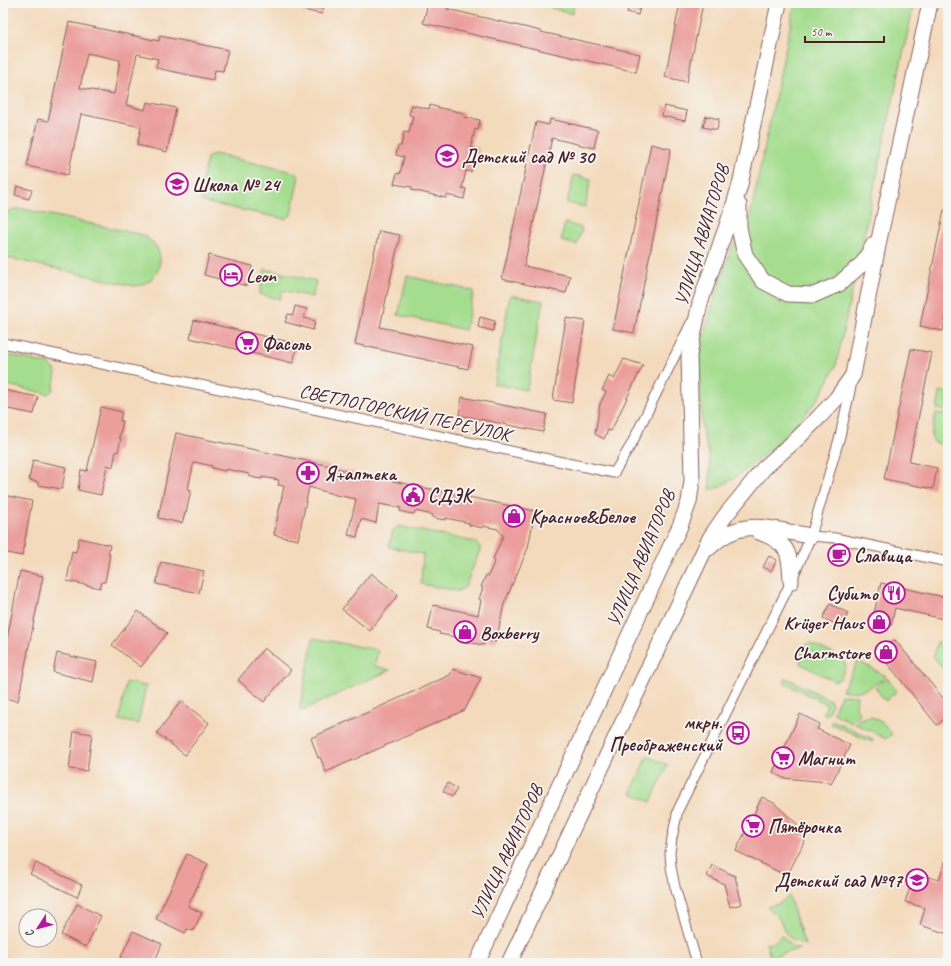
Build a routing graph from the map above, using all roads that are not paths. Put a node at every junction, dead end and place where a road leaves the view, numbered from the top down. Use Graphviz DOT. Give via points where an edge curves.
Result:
graph roads {
  1 [pos="779,3"];
  2 [pos="930,3"];
  3 [pos="740,185"];
  4 [pos="880,235"];
  5 [pos="700,303"];
  6 [pos="3,343"];
  7 [pos="853,375"];
  8 [pos="749,528"];
  9 [pos="810,536"];
  10 [pos="700,558"];
  11 [pos="948,562"];
  12 [pos="791,582"];
  13 [pos="477,963"];
  14 [pos="509,963"];
  15 [pos="697,963"];
  1 -- 3 [label="main road, УЛИЦА АВИАТОРОВ"];
  2 -- 4 [label="main road"];
  3 -- 4 [label="main road" via="739,228 745,255 763,281 788,294 814,296 839,284 863,263"];
  3 -- 5 [label="main road, УЛИЦА АВИАТОРОВ"];
  4 -- 7 [label="main road"];
  5 -- 6 [label="street, СВЕТЛОГОРСКИЙ ПЕРЕУЛОК" via="631,445 614,473"];
  5 -- 13 [label="main road, УЛИЦА АВИАТОРОВ" via="689,355 692,481 689,502"];
  7 -- 9 [label="street" via="840,436"];
  7 -- 10 [label="main road" via="836,399 764,468 725,516"];
  8 -- 9 [label="main road" via="763,526"];
  8 -- 10 [label="main road" via="739,528 723,536"];
  8 -- 12 [label="main road" via="782,544 790,562"];
  9 -- 11 [label="street" via="835,538"];
  9 -- 12 [label="street"];
  10 -- 14 [label="main road"];
  12 -- 15 [label="street" via="678,810 672,833 671,867"];
}
